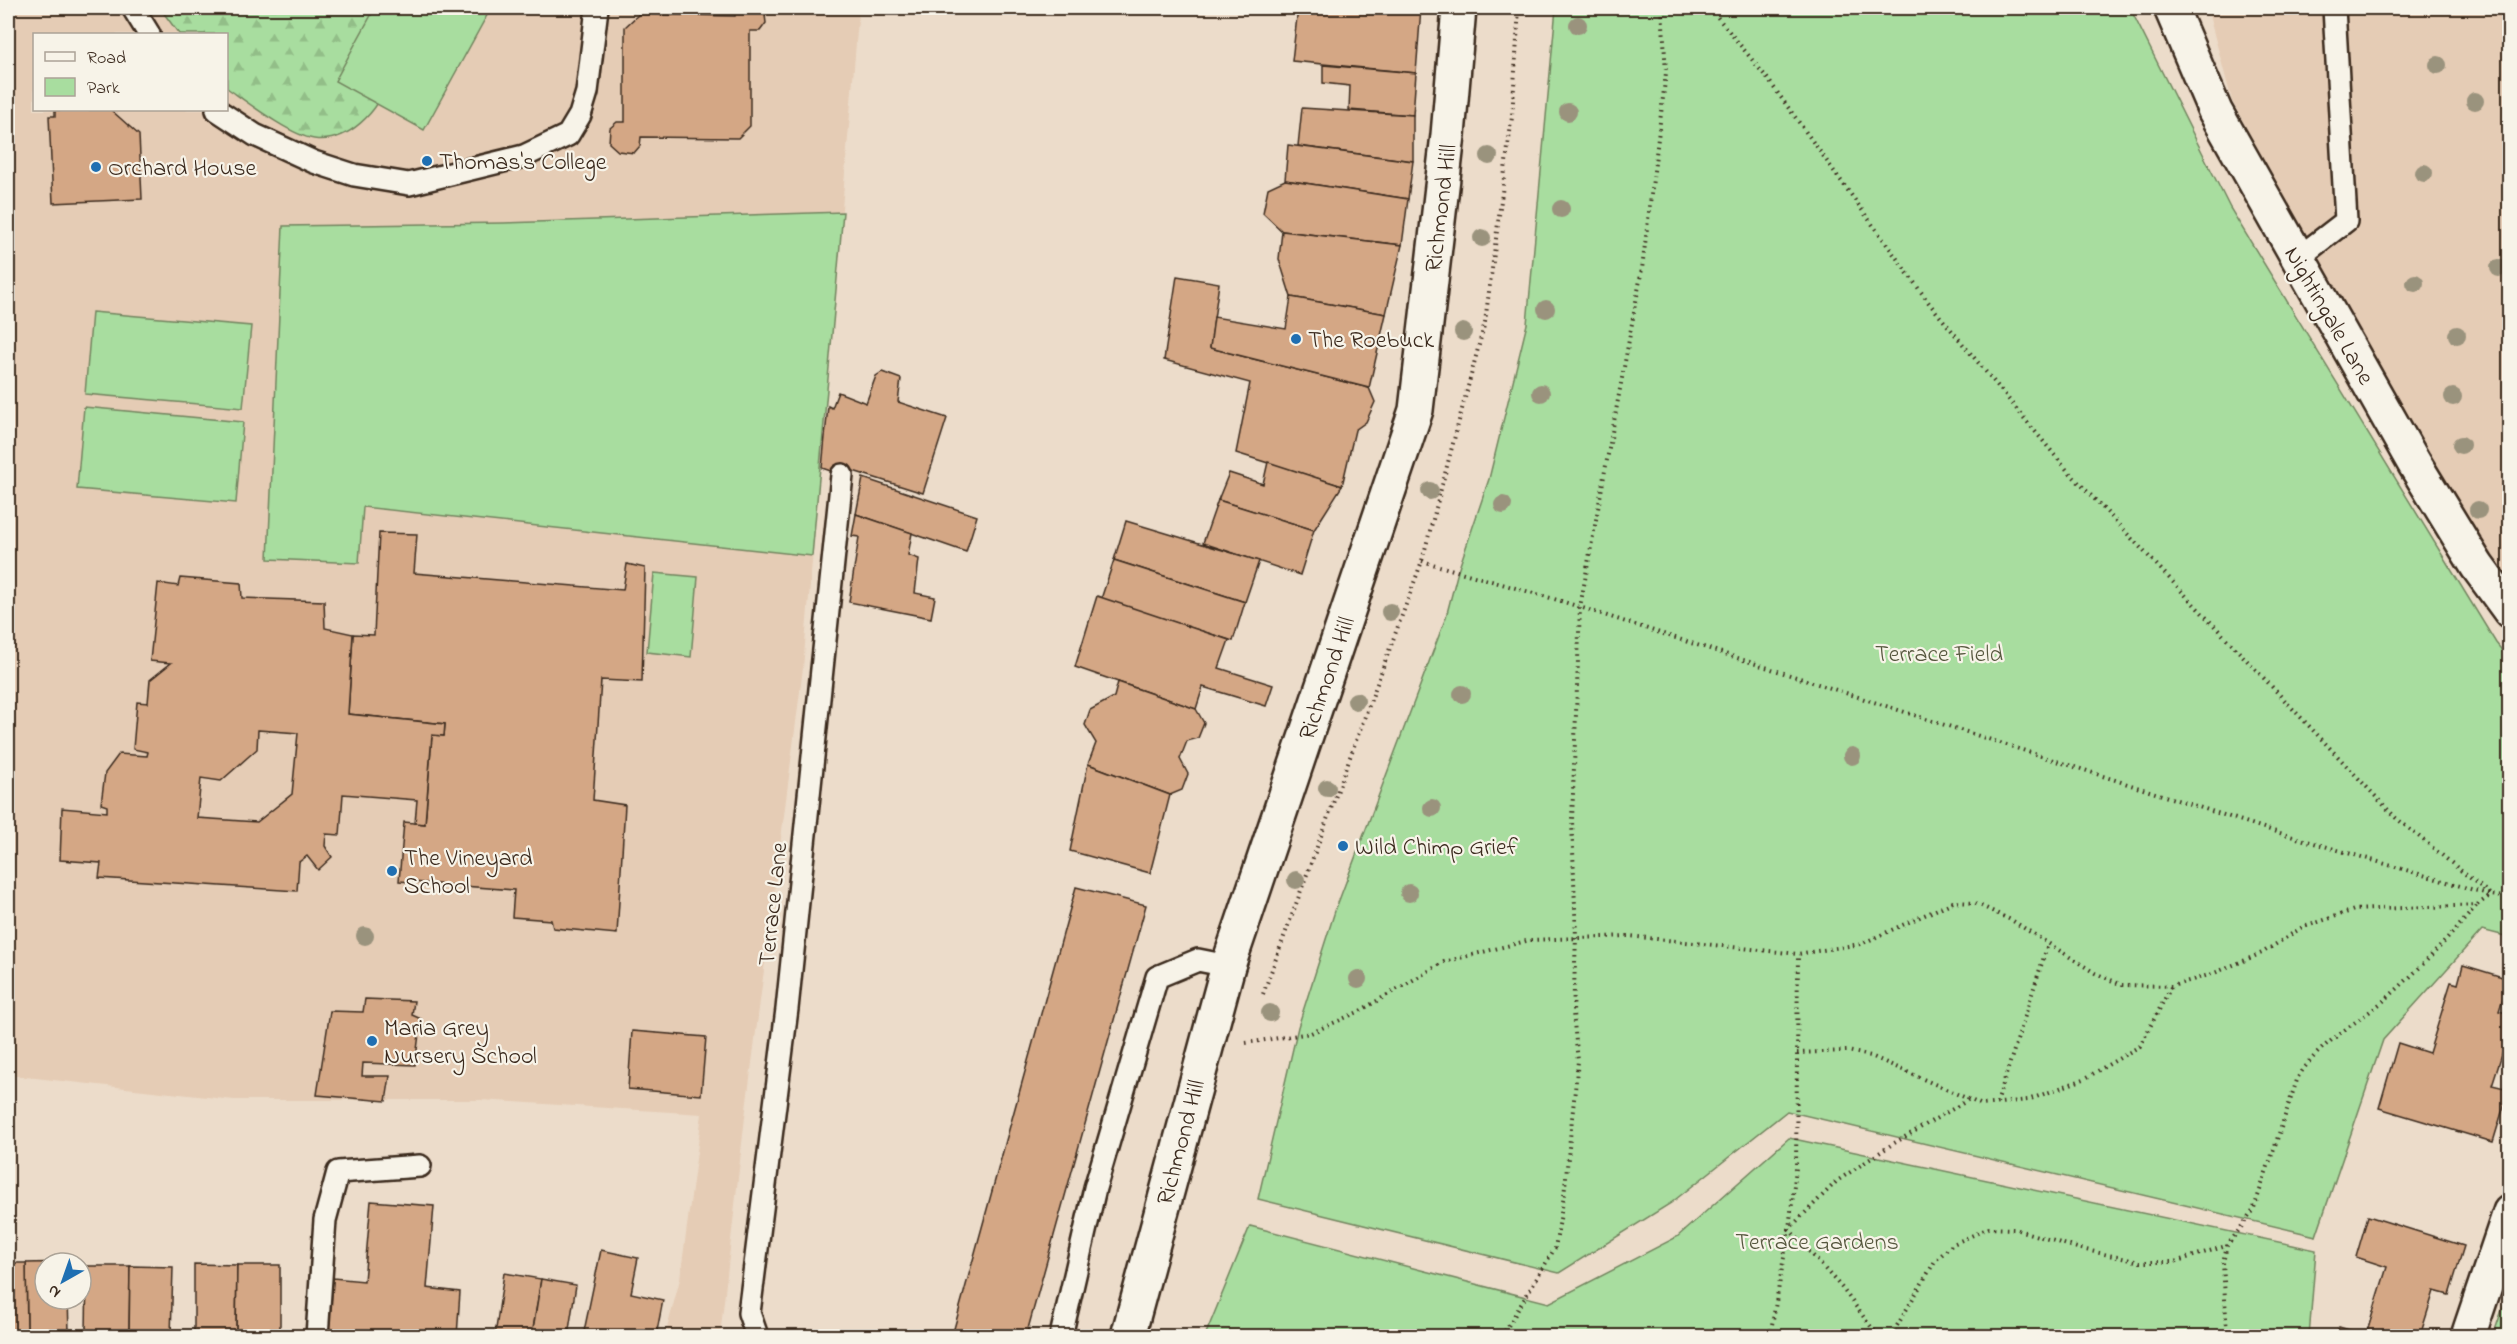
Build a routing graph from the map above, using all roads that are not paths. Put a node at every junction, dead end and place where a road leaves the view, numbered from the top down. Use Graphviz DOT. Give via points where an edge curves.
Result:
graph roads {
  1 [pos="133,8"];
  2 [pos="597,8"];
  3 [pos="1460,8"];
  4 [pos="2171,8"];
  5 [pos="2334,8"];
  6 [pos="148,33"];
  7 [pos="219,111"];
  8 [pos="2298,258"];
  9 [pos="842,475"];
  10 [pos="2510,611"];
  11 [pos="1228,966"];
  12 [pos="420,1166"];
  13 [pos="2510,1212"];
  14 [pos="316,1336"];
  15 [pos="757,1336"];
  16 [pos="1061,1336"];
  17 [pos="1128,1336"];
  18 [pos="2468,1336"];
  1 -- 6 [label="lane"];
  2 -- 7 [label="lane" via="587,92 580,116 568,135 524,156 409,184 354,175 314,162 255,135"];
  3 -- 11 [label="main road, Richmond Hill" via="1416,410"];
  4 -- 8 [label="main road, Nightingale Lane" via="2215,111"];
  5 -- 8 [label="lane" via="2346,221"];
  8 -- 10 [label="main road, Nightingale Lane" via="2414,463 2477,566"];
  9 -- 15 [label="lane, Terrace Lane" via="786,1020 749,1313"];
  11 -- 16 [label="lane" via="1198,960 1157,977 1095,1188"];
  11 -- 17 [label="main road, Richmond Hill"];
  12 -- 14 [label="lane" via="338,1172 325,1220"];
  13 -- 18 [label="main road"];
}
